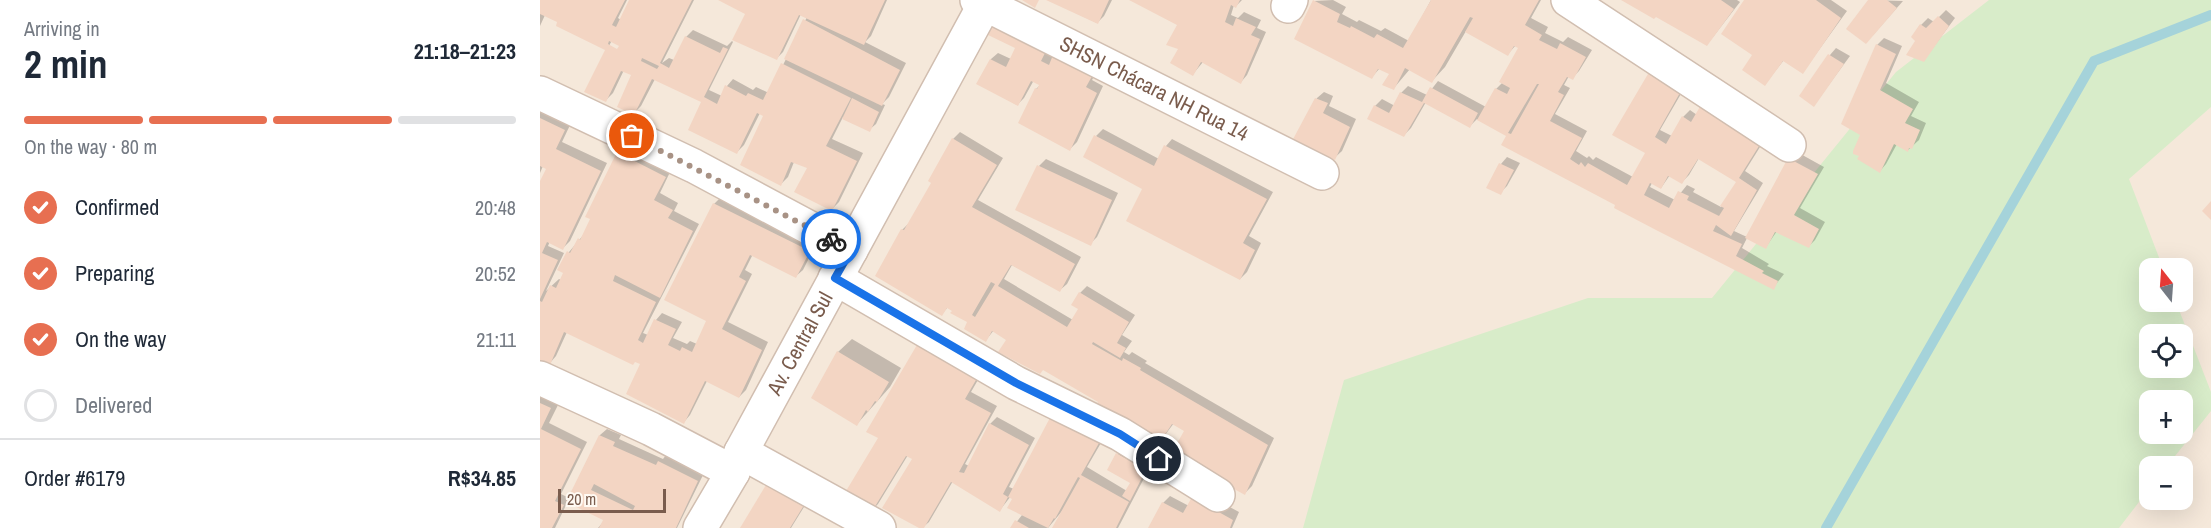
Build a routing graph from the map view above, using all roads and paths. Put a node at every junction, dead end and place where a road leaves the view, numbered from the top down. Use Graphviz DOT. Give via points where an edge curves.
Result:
graph roads {
  1 [pos="1568,0"];
  2 [pos="983,1"];
  3 [pos="540,93"];
  4 [pos="1789,145"];
  5 [pos="1322,173"];
  6 [pos="851,250"];
  7 [pos="835,278"];
  8 [pos="540,378"];
  9 [pos="737,462"];
  10 [pos="1218,495"];
  11 [pos="700,528"];
  12 [pos="879,528"];
  1 -- 4 [label="street"];
  2 -- 5 [label="street, SHSN Chácara NH Rua 14"];
  2 -- 6 [label="street, Av. Central Sul"];
  3 -- 6 [label="street" via="694,166"];
  6 -- 7 [label="street, Av. Central Sul"];
  7 -- 9 [label="street, Av. Central Sul"];
  7 -- 10 [label="street" via="1016,383 1120,434"];
  8 -- 9 [label="street" via="651,429"];
  9 -- 11 [label="street, Av. Central Sul"];
  9 -- 12 [label="street"];
}
